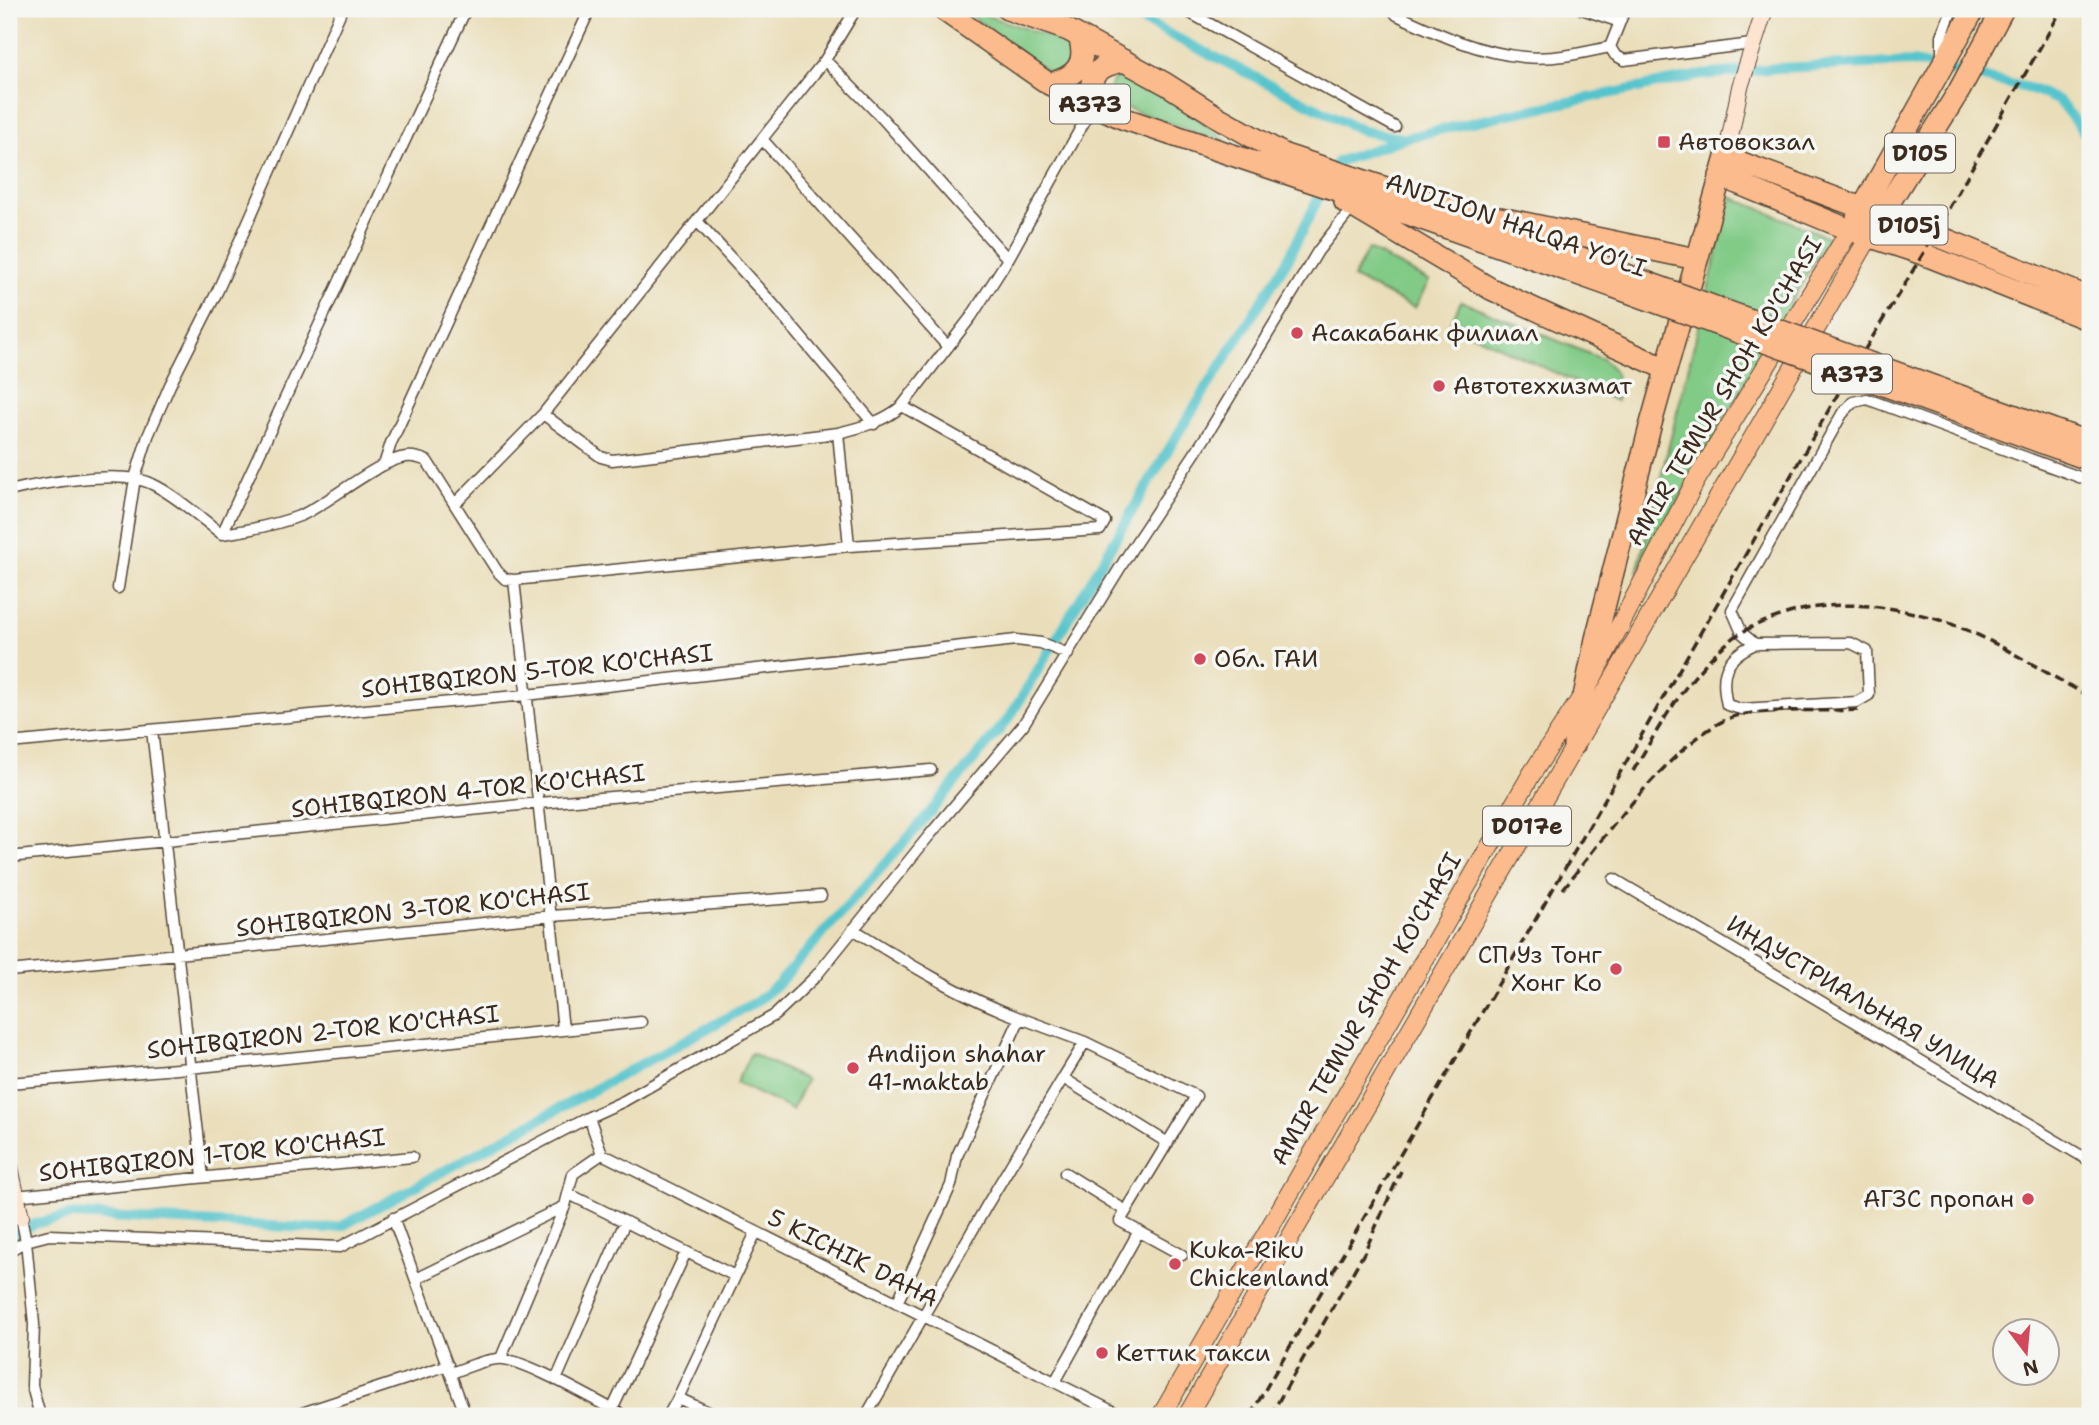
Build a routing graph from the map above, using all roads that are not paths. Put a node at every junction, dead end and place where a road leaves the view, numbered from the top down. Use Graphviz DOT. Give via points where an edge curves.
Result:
graph roads {
  1 [pos="342,9"];
  2 [pos="466,9"];
  3 [pos="590,9"];
  4 [pos="856,9"];
  5 [pos="942,9"];
  6 [pos="1007,9"];
  7 [pos="1183,9"];
  8 [pos="1392,9"];
  9 [pos="1582,9"];
  10 [pos="1625,9"];
  11 [pos="1765,9"];
  12 [pos="1952,9"];
  13 [pos="1974,9"];
  14 [pos="2005,10"];
  15 [pos="1042,15"];
  16 [pos="1620,22"];
  17 [pos="1079,36"];
  18 [pos="1610,47"];
  19 [pos="1751,48"];
  20 [pos="825,60"];
  21 [pos="1125,61"];
  22 [pos="1942,66"];
  23 [pos="1049,84"];
  24 [pos="1093,106"];
  25 [pos="1395,127"];
  26 [pos="762,139"];
  27 [pos="1723,167"];
  28 [pos="1307,180"];
  29 [pos="1353,207"];
  30 [pos="1450,209"];
  31 [pos="1872,211"];
  32 [pos="697,221"];
  33 [pos="1859,234"];
  34 [pos="1008,259"];
  35 [pos="1696,259"];
  36 [pos="1619,281"];
  37 [pos="2090,298"];
  38 [pos="2090,320"];
  39 [pos="948,346"];
  40 [pos="1666,369"];
  41 [pos="902,406"];
  42 [pos="543,414"];
  43 [pos="874,424"];
  44 [pos="838,433"];
  45 [pos="2090,443"];
  46 [pos="2090,460"];
  47 [pos="384,465"];
  48 [pos="135,478"];
  49 [pos="2090,481"];
  50 [pos="9,491"];
  51 [pos="456,503"];
  52 [pos="222,534"];
  53 [pos="849,546"];
  54 [pos="514,580"];
  55 [pos="118,587"];
  56 [pos="1755,644"];
  57 [pos="1065,652"];
  58 [pos="1585,692"];
  59 [pos="526,695"];
  60 [pos="152,730"];
  61 [pos="9,743"];
  62 [pos="1574,744"];
  63 [pos="931,769"];
  64 [pos="540,803"];
  65 [pos="165,842"];
  66 [pos="9,857"];
  67 [pos="1614,880"];
  68 [pos="821,896"];
  69 [pos="552,916"];
  70 [pos="853,929"];
  71 [pos="178,955"];
  72 [pos="9,971"];
  73 [pos="1020,1018"];
  74 [pos="641,1022"];
  75 [pos="563,1029"];
  76 [pos="1085,1042"];
  77 [pos="190,1068"];
  78 [pos="1063,1078"];
  79 [pos="9,1083"];
  80 [pos="589,1117"];
  81 [pos="1168,1143"];
  82 [pos="602,1154"];
  83 [pos="412,1157"];
  84 [pos="2090,1161"];
  85 [pos="9,1163"];
  86 [pos="1065,1173"];
  87 [pos="203,1177"];
  88 [pos="569,1194"];
  89 [pos="15,1196"];
  90 [pos="565,1206"];
  91 [pos="1126,1210"];
  92 [pos="20,1217"];
  93 [pos="393,1218"];
  94 [pos="625,1222"];
  95 [pos="1139,1231"];
  96 [pos="756,1232"];
  97 [pos="26,1241"];
  98 [pos="9,1251"];
  99 [pos="686,1252"];
  100 [pos="1182,1255"];
  101 [pos="735,1276"];
  102 [pos="416,1279"];
  103 [pos="897,1303"];
  104 [pos="923,1317"];
  105 [pos="500,1358"];
  106 [pos="449,1369"];
  107 [pos="556,1380"];
  108 [pos="1055,1382"];
  109 [pos="678,1398"];
  110 [pos="612,1410"];
  111 [pos="40,1416"];
  112 [pos="293,1416"];
  113 [pos="466,1416"];
  114 [pos="625,1416"];
  115 [pos="668,1416"];
  116 [pos="716,1416"];
  117 [pos="866,1416"];
  118 [pos="1122,1416"];
  119 [pos="1161,1416"];
  120 [pos="1187,1416"];
  1 -- 48 [label="street" via="218,290 170,385"];
  2 -- 52 [label="street"];
  3 -- 47 [label="street"];
  4 -- 20 [label="street"];
  5 -- 23 [label="highway, ANDIJON HALQA YO‘LI / A373"];
  6 -- 15 [label="highway, ANDIJON HALQA YO‘LI / A373"];
  7 -- 25 [label="street"];
  8 -- 18 [label="street" via="1459,43 1526,58"];
  9 -- 16 [label="street"];
  10 -- 16 [label="street"];
  11 -- 19 [label="main road"];
  12 -- 22 [label="street" via="1942,36"];
  13 -- 22 [label="highway, D105"];
  14 -- 31 [label="highway, D105" via="1959,91"];
  15 -- 17 [label="highway, ANDIJON HALQA YO‘LI / A373"];
  16 -- 18 [label="street"];
  17 -- 21 [label="highway, ANDIJON HALQA YO‘LI / A373"];
  17 -- 23 [label="highway" via="1079,68"];
  18 -- 19 [label="street" via="1624,60"];
  19 -- 27 [label="main road"];
  20 -- 26 [label="street"];
  20 -- 34 [label="street"];
  21 -- 24 [label="highway" via="1097,71 1090,86"];
  21 -- 30 [label="highway, ANDIJON HALQA YO‘LI / A373" via="1285,155"];
  22 -- 31 [label="highway, D105"];
  23 -- 24 [label="highway, ANDIJON HALQA YO‘LI / A373"];
  24 -- 28 [label="highway, ANDIJON HALQA YO‘LI / A373"];
  24 -- 34 [label="street"];
  26 -- 32 [label="street"];
  26 -- 39 [label="street"];
  27 -- 31 [label="highway, D105j"];
  27 -- 33 [label="highway, D105j"];
  27 -- 35 [label="highway"];
  28 -- 29 [label="highway"];
  28 -- 36 [label="highway, ANDIJON HALQA YO‘LI / A373"];
  29 -- 40 [label="highway" via="1492,289"];
  29 -- 57 [label="street" via="1318,251 1205,438"];
  30 -- 35 [label="highway"];
  30 -- 36 [label="highway, ANDIJON HALQA YO‘LI / A373"];
  31 -- 33 [label="highway, D105"];
  31 -- 37 [label="highway, D105j"];
  32 -- 42 [label="street"];
  32 -- 43 [label="street"];
  33 -- 38 [label="highway, D105j" via="1923,254"];
  33 -- 58 [label="main road, AMIR TEMUR SHOH KO'CHASI / D017e" via="1695,482"];
  33 -- 62 [label="main road, AMIR TEMUR SHOH KO'CHASI / D017e"];
  34 -- 39 [label="street"];
  35 -- 40 [label="highway"];
  36 -- 45 [label="highway, ANDIJON HALQA YO‘LI / A373, bridge"];
  36 -- 46 [label="highway, ANDIJON HALQA YO‘LI / A373, bridge"];
  39 -- 41 [label="street"];
  40 -- 58 [label="highway"];
  41 -- 43 [label="street"];
  41 -- 53 [label="street" via="1105,521 1100,530"];
  42 -- 44 [label="street" via="601,457 612,460"];
  42 -- 51 [label="street"];
  43 -- 44 [label="street"];
  44 -- 53 [label="street"];
  47 -- 51 [label="street" via="408,457 427,461"];
  47 -- 52 [label="street" via="299,516"];
  48 -- 50 [label="street" via="71,481"];
  48 -- 52 [label="street" via="153,484"];
  48 -- 55 [label="street"];
  49 -- 56 [label="street" via="1867,399 1853,402 1732,610 1742,633"];
  51 -- 54 [label="street" via="497,571"];
  53 -- 54 [label="street"];
  54 -- 59 [label="street"];
  56 -- 56 [label="street" via="1852,643 1867,651 1869,695 1857,702 1741,709 1727,705 1722,684 1726,668 1740,651"];
  57 -- 59 [label="street, SOHIBQIRON 5-TOR KO'CHASI" via="1016,640"];
  57 -- 70 [label="street" via="1023,725"];
  58 -- 62 [label="highway"];
  58 -- 119 [label="main road, AMIR TEMUR SHOH KO'CHASI / D017e" via="1531,775"];
  59 -- 60 [label="street, SOHIBQIRON 5-TOR KO'CHASI"];
  59 -- 64 [label="street"];
  60 -- 61 [label="street, SOHIBQIRON 5-TOR KO'CHASI"];
  60 -- 65 [label="street"];
  62 -- 120 [label="main road, AMIR TEMUR SHOH KO'CHASI / D017e"];
  63 -- 64 [label="street, SOHIBQIRON 4-TOR KO'CHASI"];
  64 -- 65 [label="street, SOHIBQIRON 4-TOR KO'CHASI"];
  64 -- 69 [label="street"];
  65 -- 66 [label="street, SOHIBQIRON 4-TOR KO'CHASI"];
  65 -- 71 [label="street"];
  67 -- 84 [label="street, ИНДУСТРИАЛЬНАЯ УЛИЦА"];
  68 -- 69 [label="street, SOHIBQIRON 3-TOR KO'CHASI"];
  69 -- 71 [label="street, SOHIBQIRON 3-TOR KO'CHASI"];
  69 -- 75 [label="street"];
  70 -- 73 [label="street" via="946,985"];
  70 -- 80 [label="street" via="816,976 775,1015"];
  71 -- 72 [label="street, SOHIBQIRON 3-TOR KO'CHASI"];
  71 -- 77 [label="street"];
  73 -- 76 [label="street"];
  73 -- 103 [label="street"];
  74 -- 75 [label="street, SOHIBQIRON 2-TOR KO'CHASI"];
  75 -- 77 [label="street, SOHIBQIRON 2-TOR KO'CHASI"];
  76 -- 78 [label="street"];
  76 -- 81 [label="street" via="1196,1096"];
  77 -- 79 [label="street, SOHIBQIRON 2-TOR KO'CHASI"];
  77 -- 87 [label="street"];
  78 -- 81 [label="street"];
  78 -- 104 [label="street"];
  80 -- 82 [label="street"];
  80 -- 93 [label="street"];
  81 -- 91 [label="street"];
  82 -- 88 [label="street" via="573,1174"];
  82 -- 96 [label="street, 5 KICHIK DAHA"];
  83 -- 87 [label="street, SOHIBQIRON 1-TOR KO'CHASI"];
  85 -- 89 [label="main road"];
  86 -- 91 [label="street"];
  87 -- 89 [label="street, SOHIBQIRON 1-TOR KO'CHASI"];
  88 -- 90 [label="street"];
  88 -- 94 [label="street"];
  89 -- 92 [label="main road"];
  90 -- 102 [label="street"];
  90 -- 105 [label="street"];
  91 -- 95 [label="street" via="1120,1221"];
  92 -- 97 [label="street"];
  93 -- 97 [label="street" via="341,1247 50,1235"];
  93 -- 102 [label="street"];
  94 -- 99 [label="street"];
  94 -- 107 [label="street"];
  95 -- 100 [label="street"];
  95 -- 108 [label="street"];
  96 -- 101 [label="street"];
  96 -- 103 [label="street, 5 KICHIK DAHA"];
  97 -- 98 [label="street"];
  97 -- 111 [label="street" via="34,1324 32,1386"];
  99 -- 101 [label="street"];
  99 -- 110 [label="street"];
  101 -- 109 [label="street"];
  102 -- 106 [label="street"];
  103 -- 104 [label="street, 5 KICHIK DAHA"];
  104 -- 108 [label="street, 5 KICHIK DAHA"];
  104 -- 117 [label="street"];
  105 -- 106 [label="street"];
  105 -- 107 [label="street"];
  106 -- 112 [label="street"];
  106 -- 113 [label="street"];
  107 -- 110 [label="street"];
  108 -- 118 [label="street, 5 KICHIK DAHA"];
  109 -- 115 [label="street"];
  109 -- 116 [label="street"];
  110 -- 114 [label="street"];
}
